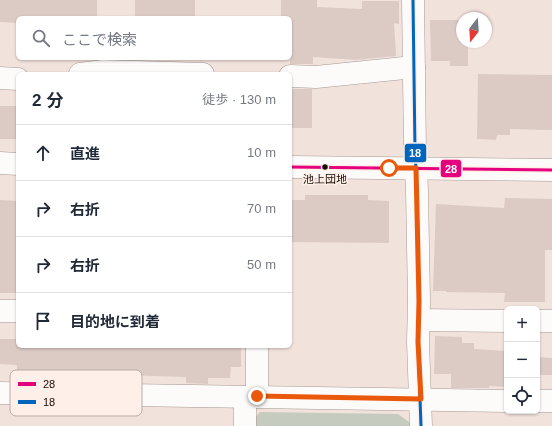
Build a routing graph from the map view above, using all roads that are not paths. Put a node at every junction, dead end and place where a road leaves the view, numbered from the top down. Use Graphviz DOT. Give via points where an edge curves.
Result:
graph roads {
  1 [pos="413,0"];
  2 [pos="414,67"];
  3 [pos="95,72"];
  4 [pos="136,72"];
  5 [pos="292,76"];
  6 [pos="0,78"];
  7 [pos="16,79"];
  8 [pos="0,163"];
  9 [pos="16,164"];
  10 [pos="292,167"];
  11 [pos="416,168"];
  12 [pos="552,170"];
  13 [pos="0,311"];
  14 [pos="16,311"];
  15 [pos="419,320"];
  16 [pos="504,321"];
  17 [pos="540,321"];
  18 [pos="552,321"];
  19 [pos="257,348"];
  20 [pos="0,393"];
  21 [pos="10,393"];
  22 [pos="142,395"];
  23 [pos="251,397"];
  24 [pos="421,399"];
  25 [pos="504,401"];
  26 [pos="540,401"];
  27 [pos="552,401"];
  28 [pos="245,426"];
  29 [pos="422,426"];
  1 -- 2 [label="street"];
  2 -- 5 [label="street" via="316,77"];
  2 -- 11 [label="street"];
  3 -- 4 [label="street"];
  6 -- 7 [label="street"];
  8 -- 9 [label="street"];
  10 -- 11 [label="street"];
  11 -- 12 [label="street"];
  11 -- 15 [label="street"];
  13 -- 14 [label="street"];
  15 -- 16 [label="street"];
  15 -- 24 [label="street"];
  17 -- 18 [label="street"];
  19 -- 23 [label="street"];
  20 -- 21 [label="street"];
  22 -- 23 [label="street"];
  23 -- 24 [label="street"];
  23 -- 28 [label="street"];
  24 -- 25 [label="street"];
  24 -- 29 [label="street"];
  26 -- 27 [label="street"];
}
